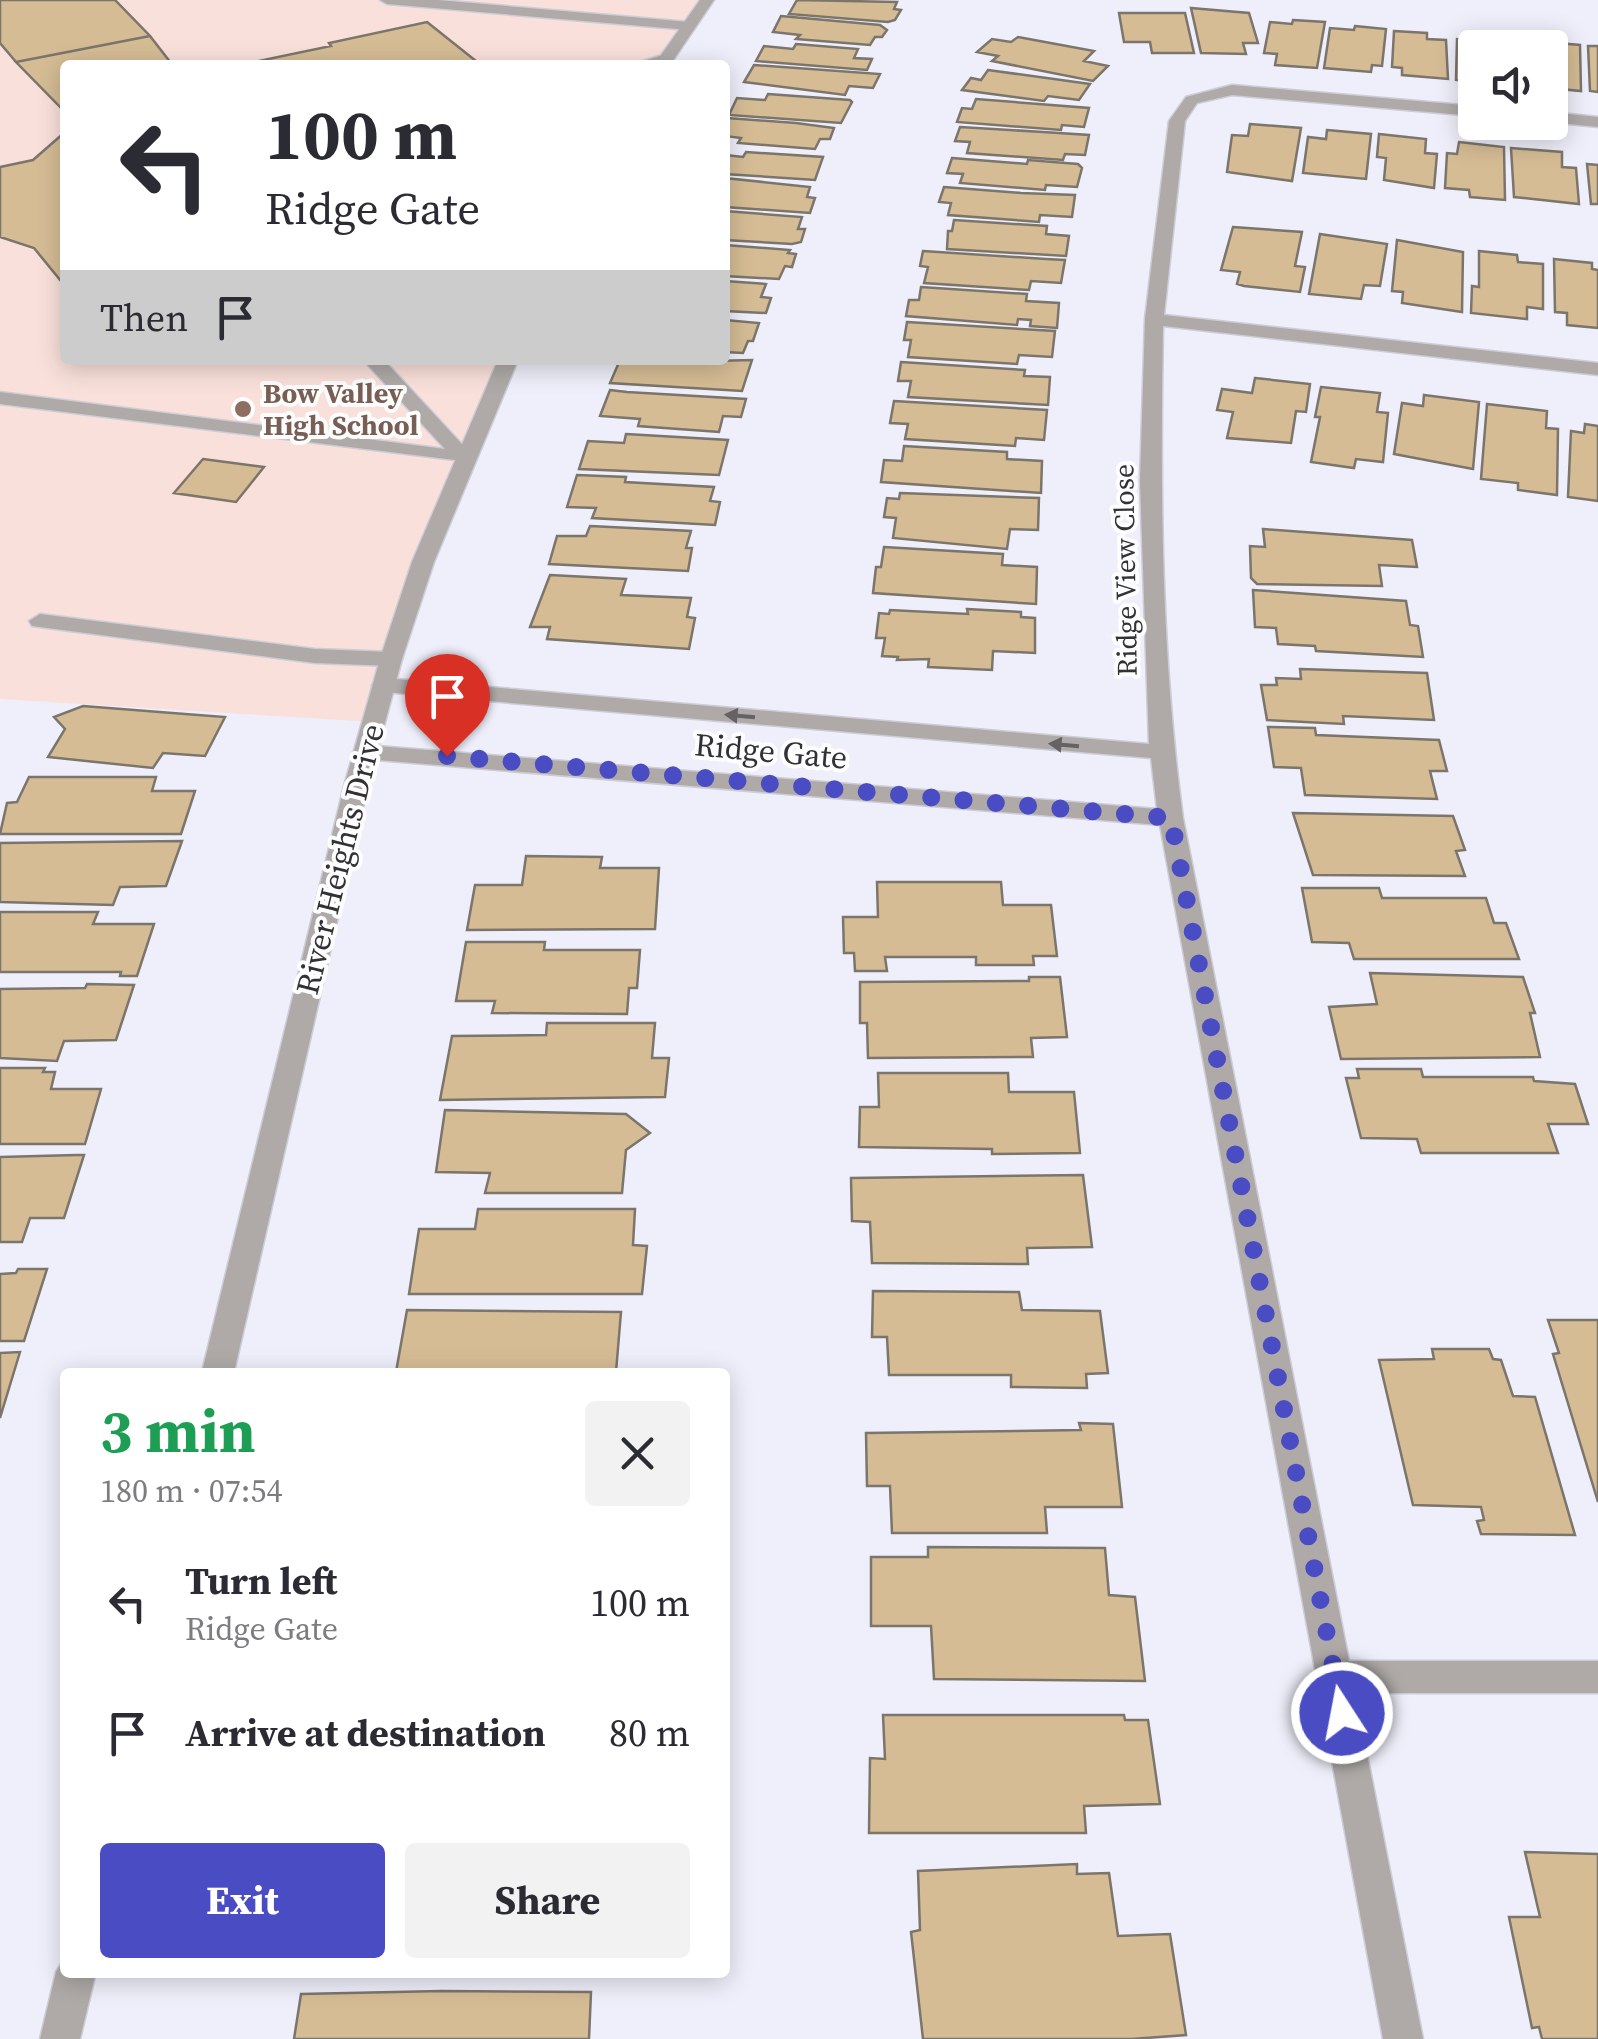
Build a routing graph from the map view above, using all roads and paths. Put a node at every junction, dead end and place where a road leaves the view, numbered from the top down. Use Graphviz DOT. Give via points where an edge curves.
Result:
graph roads {
  1 [pos="387,0"];
  2 [pos="707,0"];
  3 [pos="689,26"];
  4 [pos="665,60"];
  5 [pos="1458,110"];
  6 [pos="1568,120"];
  7 [pos="1598,122"];
  8 [pos="1154,319"];
  9 [pos="378,365"];
  10 [pos="506,365"];
  11 [pos="1598,370"];
  12 [pos="0,398"];
  13 [pos="464,458"];
  14 [pos="40,622"];
  15 [pos="387,672"];
  16 [pos="366,752"];
  17 [pos="1161,752"];
  18 [pos="1171,818"];
  19 [pos="219,1368"];
  20 [pos="1335,1677"];
  21 [pos="1598,1677"];
  22 [pos="75,1978"];
  23 [pos="60,2039"];
  24 [pos="1403,2039"];
  1 -- 3 [label="street"];
  2 -- 3 [label="street"];
  3 -- 4 [label="street"];
  5 -- 8 [label="street, Ridge View Close" via="1232,90 1186,102 1177,122"];
  6 -- 7 [label="street"];
  8 -- 11 [label="street"];
  8 -- 17 [label="street, Ridge View Close" via="1150,481"];
  9 -- 13 [label="street"];
  10 -- 13 [label="street, River Heights Drive"];
  12 -- 13 [label="street"];
  13 -- 15 [label="street, River Heights Drive"];
  14 -- 15 [label="street, Ridge Gate" via="315,656"];
  15 -- 16 [label="street, River Heights Drive"];
  17 -- 15 [label="street, Ridge Gate, one-way"];
  16 -- 18 [label="street, Ridge Gate"];
  16 -- 19 [label="street, River Heights Drive"];
  17 -- 18 [label="street, Ridge View Close"];
  18 -- 20 [label="street, Ridge View Close"];
  20 -- 21 [label="street"];
  20 -- 24 [label="street, Ridge View Close"];
  22 -- 23 [label="street"];
}
